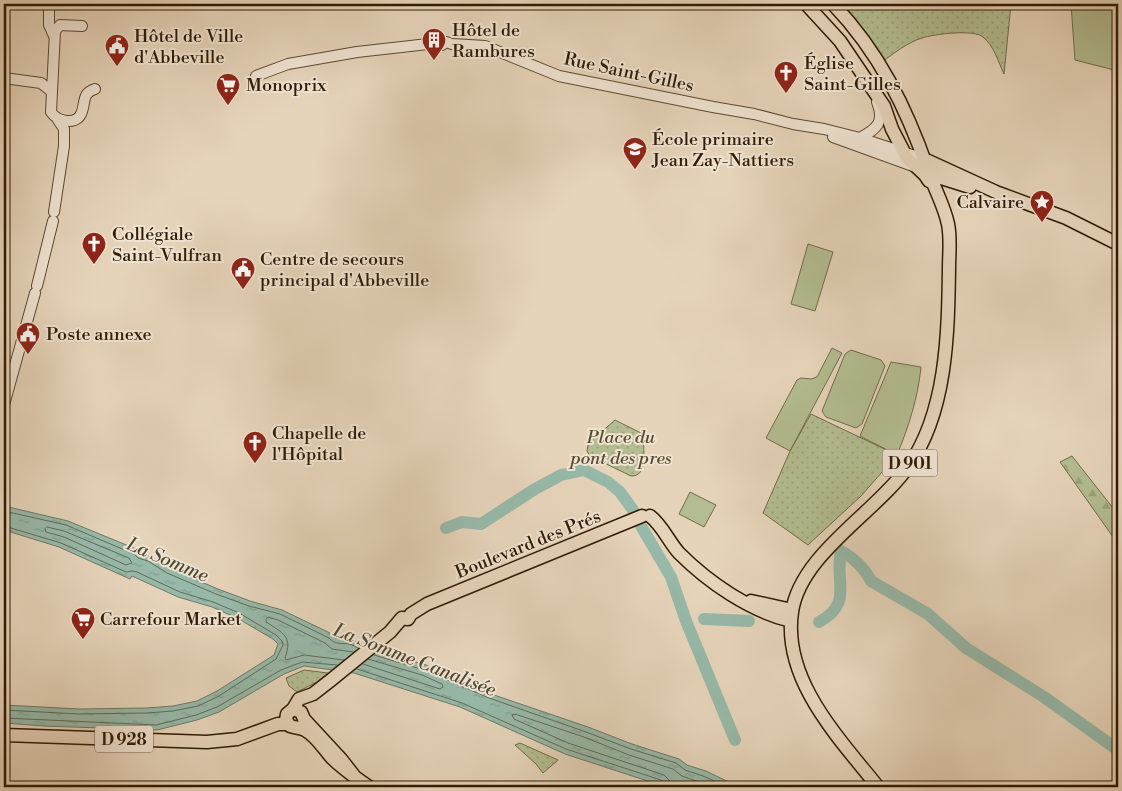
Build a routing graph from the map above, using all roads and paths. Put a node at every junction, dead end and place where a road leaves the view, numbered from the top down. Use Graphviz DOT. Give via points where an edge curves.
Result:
graph roads {
  1 [pos="806,4"];
  2 [pos="834,4"];
  3 [pos="60,25"];
  4 [pos="82,26"];
  5 [pos="54,36"];
  6 [pos="52,76"];
  7 [pos="256,76"];
  8 [pos="4,78"];
  9 [pos="42,83"];
  10 [pos="870,85"];
  11 [pos="95,89"];
  12 [pos="51,91"];
  13 [pos="68,125"];
  14 [pos="809,127"];
  15 [pos="860,138"];
  16 [pos="906,154"];
  17 [pos="928,166"];
  18 [pos="940,184"];
  19 [pos="996,192"];
  20 [pos="1118,244"];
  21 [pos="948,266"];
  22 [pos="4,405"];
  23 [pos="800,587"];
  24 [pos="741,599"];
  25 [pos="770,604"];
  26 [pos="792,615"];
  27 [pos="295,717"];
  28 [pos="4,735"];
  29 [pos="369,787"];
  30 [pos="878,787"];
  1 -- 10 [label="main road, D 901" via="840,41"];
  2 -- 17 [label="main road, D 901" via="876,57 898,95"];
  3 -- 4 [label="street"];
  3 -- 5 [label="street"];
  3 -- 5 [label="street" via="49,14"];
  5 -- 6 [label="street"];
  6 -- 9 [label="street"];
  6 -- 12 [label="street"];
  7 -- 14 [label="street, Rue Saint-Gilles" via="288,64 357,52 442,43 486,46 558,76"];
  8 -- 9 [label="street"];
  9 -- 12 [label="street"];
  10 -- 15 [label="street" via="880,108 880,122"];
  10 -- 16 [label="main road, D 901" via="884,106"];
  11 -- 13 [label="street" via="85,97 82,113"];
  12 -- 13 [label="street" via="51,112"];
  13 -- 22 [label="street" via="54,216"];
  14 -- 15 [label="street, Rue Saint-Gilles"];
  14 -- 17 [label="street, Rue Saint-Gilles" via="887,156"];
  15 -- 16 [label="street, Rue Saint-Gilles"];
  16 -- 17 [label="main road, D 901" via="910,161"];
  17 -- 18 [label="main road"];
  17 -- 19 [label="main road, Rue Saint-Gilles"];
  17 -- 21 [label="main road, D 901" via="928,180 938,208"];
  18 -- 19 [label="main road, Rue Saint-Gilles"];
  18 -- 21 [label="main road" via="948,225"];
  19 -- 20 [label="main road, Rue Saint-Gilles" via="1056,214"];
  21 -- 23 [label="main road, D 901" via="949,296 939,396 918,452 897,481 819,557"];
  23 -- 25 [label="main road" via="788,597"];
  23 -- 26 [label="main road, D 901"];
  24 -- 25 [label="main road"];
  24 -- 26 [label="main road" via="764,612"];
  24 -- 27 [label="main road, Boulevard des Prés" via="690,563 646,516 407,613 377,643 331,680 313,694 299,699"];
  25 -- 26 [label="main road"];
  26 -- 30 [label="main road, D 901" via="792,639 803,681 828,723"];
  27 -- 28 [label="main road, D 928" via="237,739 207,742"];
  27 -- 29 [label="main road" via="334,760"];
}
